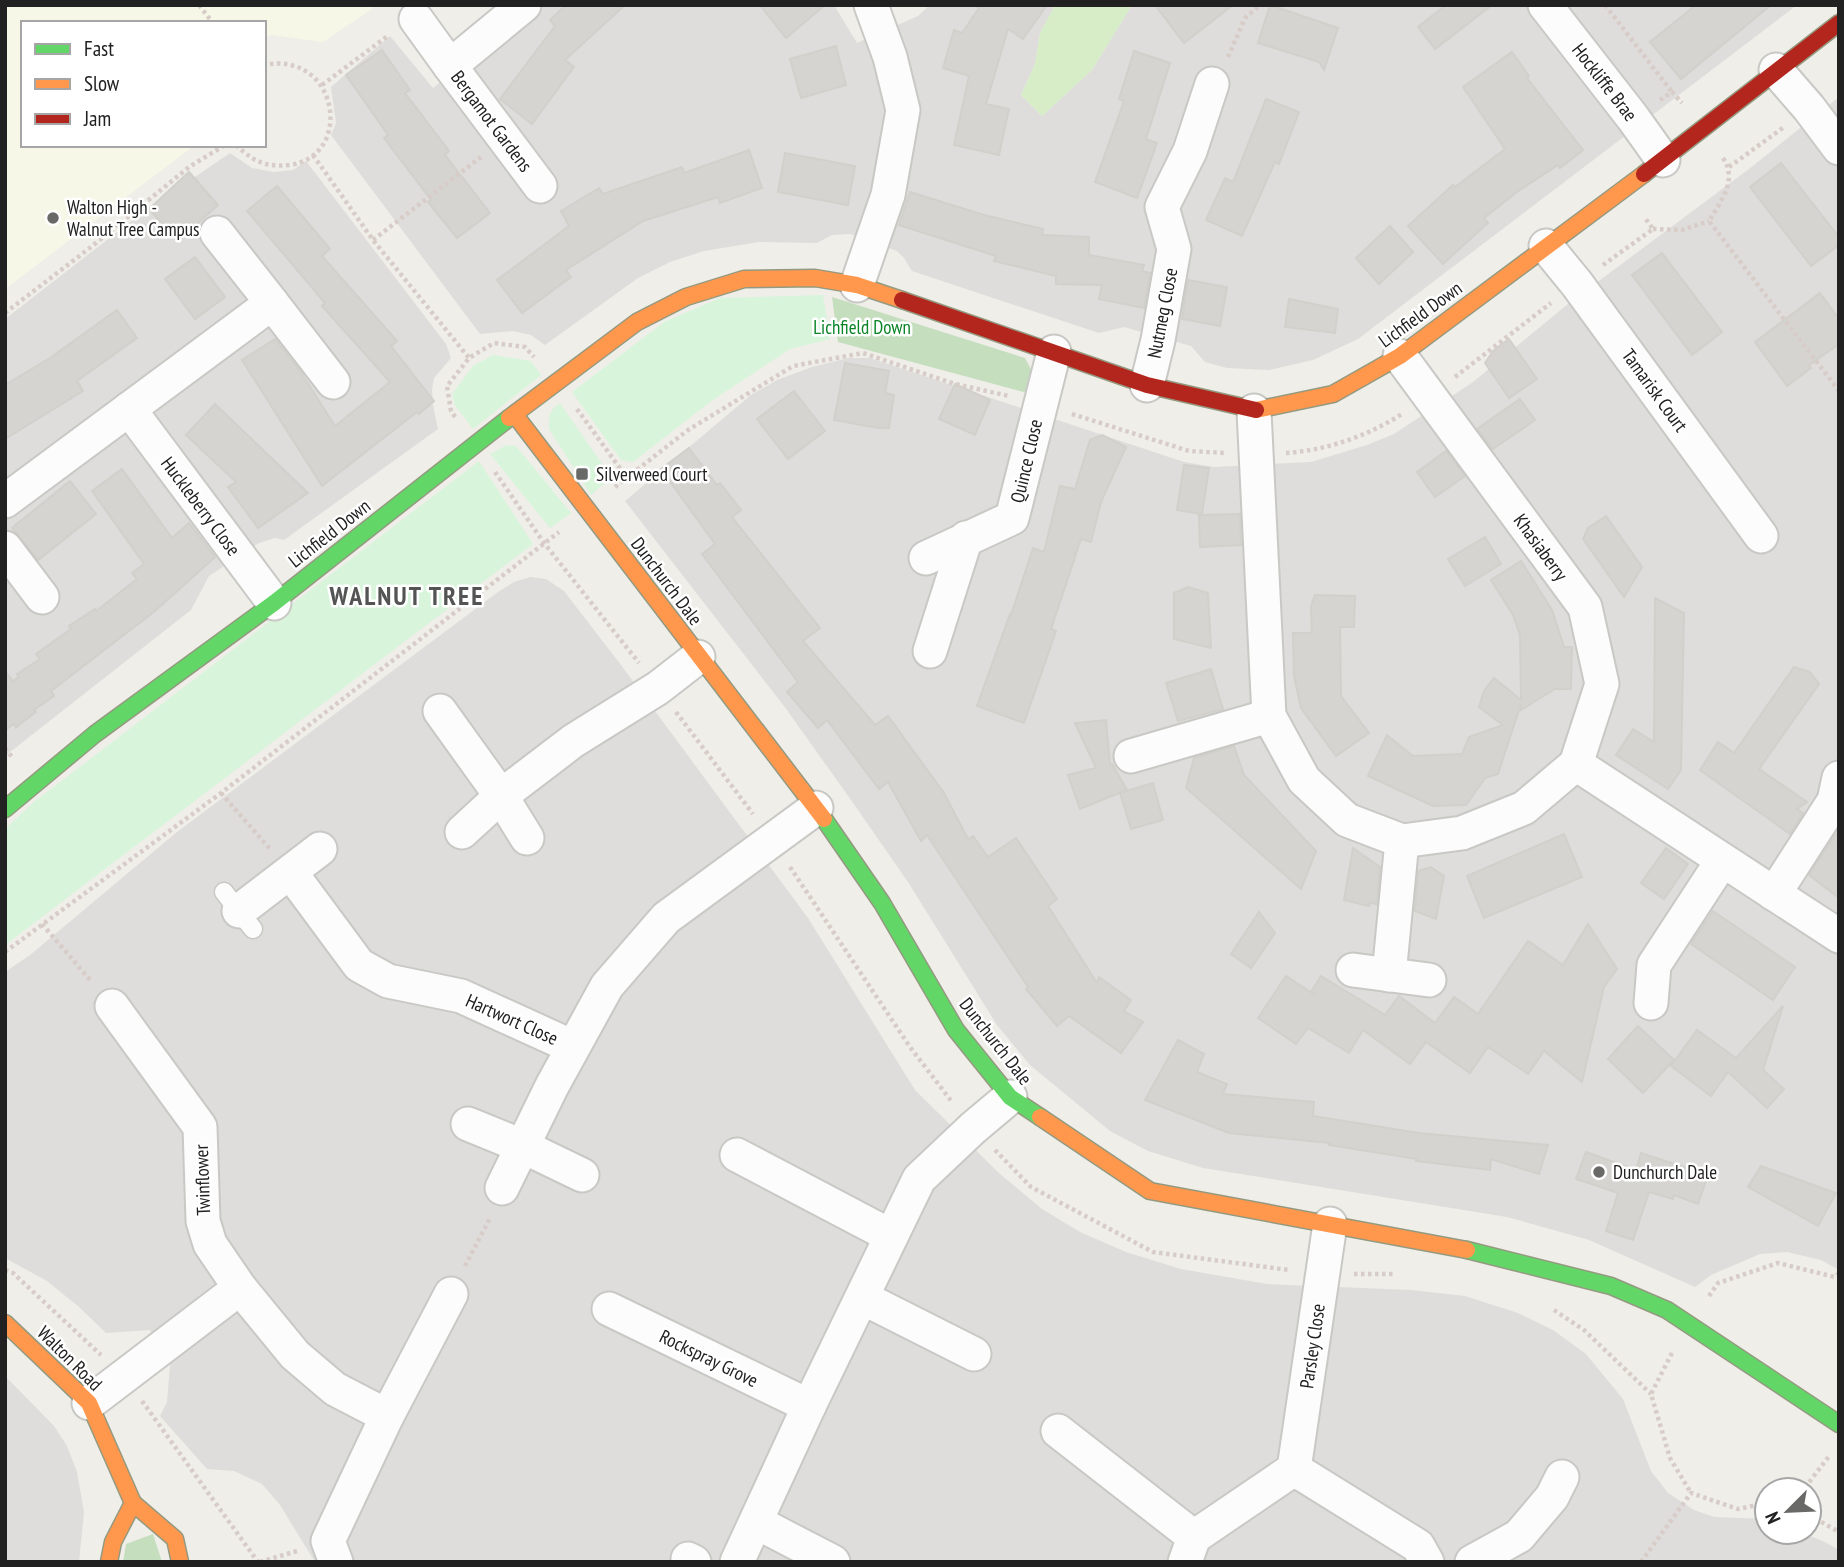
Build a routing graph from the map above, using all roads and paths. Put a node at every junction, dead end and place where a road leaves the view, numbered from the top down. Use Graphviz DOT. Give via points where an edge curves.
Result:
graph roads {
  1 [pos="199,5"];
  2 [pos="524,5"];
  3 [pos="871,5"];
  4 [pos="1260,5"];
  5 [pos="1545,5"];
  6 [pos="1605,5"];
  7 [pos="416,19"];
  8 [pos="211,21"];
  9 [pos="1839,23"];
  10 [pos="266,65"];
  11 [pos="450,66"];
  12 [pos="1776,70"];
  13 [pos="1212,84"];
  14 [pos="322,85"];
  15 [pos="1672,92"];
  16 [pos="222,147"];
  17 [pos="238,147"];
  18 [pos="1839,148"];
  19 [pos="491,149"];
  20 [pos="313,155"];
  21 [pos="1662,160"];
  22 [pos="540,186"];
  23 [pos="1709,222"];
  24 [pos="1653,229"];
  25 [pos="217,233"];
  26 [pos="373,240"];
  27 [pos="1546,246"];
  28 [pos="857,285"];
  29 [pos="272,303"];
  30 [pos="5,313"];
  31 [pos="1054,352"];
  32 [pos="1400,356"];
  33 [pos="469,358"];
  34 [pos="333,382"];
  35 [pos="1147,384"];
  36 [pos="129,409"];
  37 [pos="1254,411"];
  38 [pos="515,415"];
  39 [pos="5,501"];
  40 [pos="1761,536"];
  41 [pos="965,538"];
  42 [pos="5,548"];
  43 [pos="926,558"];
  44 [pos="42,597"];
  45 [pos="274,603"];
  46 [pos="930,651"];
  47 [pos="698,657"];
  48 [pos="440,711"];
  49 [pos="1269,716"];
  50 [pos="1131,756"];
  51 [pos="1576,764"];
  52 [pos="1839,778"];
  53 [pos="221,793"];
  54 [pos="501,796"];
  55 [pos="816,808"];
  56 [pos="5,809"];
  57 [pos="462,832"];
  58 [pos="527,838"];
  59 [pos="1402,841"];
  60 [pos="320,849"];
  61 [pos="1721,861"];
  62 [pos="291,873"];
  63 [pos="1774,894"];
  64 [pos="239,911"];
  65 [pos="42,924"];
  66 [pos="1839,936"];
  67 [pos="1353,970"];
  68 [pos="1389,975"];
  69 [pos="1429,980"];
  70 [pos="1651,1003"];
  71 [pos="112,1006"];
  72 [pos="573,1047"];
  73 [pos="1010,1097"];
  74 [pos="468,1124"];
  75 [pos="522,1146"];
  76 [pos="737,1155"];
  77 [pos="582,1175"];
  78 [pos="502,1188"];
  79 [pos="1329,1224"];
  80 [pos="891,1236"];
  81 [pos="240,1288"];
  82 [pos="451,1294"];
  83 [pos="863,1298"];
  84 [pos="609,1309"];
  85 [pos="5,1323"];
  86 [pos="974,1354"];
  87 [pos="89,1403"];
  88 [pos="809,1406"];
  89 [pos="387,1416"];
  90 [pos="1839,1424"];
  91 [pos="1058,1431"];
  92 [pos="1831,1454"];
  93 [pos="1294,1469"];
  94 [pos="1814,1476"];
  95 [pos="1562,1477"];
  96 [pos="133,1503"];
  97 [pos="1753,1506"];
  98 [pos="756,1522"];
  99 [pos="1823,1523"];
  100 [pos="1839,1532"];
  101 [pos="1190,1550"];
  102 [pos="332,1551"];
  103 [pos="109,1562"];
  104 [pos="180,1562"];
  105 [pos="737,1562"];
  106 [pos="833,1562"];
  107 [pos="1427,1562"];
  108 [pos="1472,1562"];
  109 [pos="1641,1562"];
  1 -- 8 [label="path"];
  2 -- 11 [label="street, Bergamot Gardens"];
  3 -- 28 [label="street" via="903,110 888,195"];
  4 -- 13 [label="path" via="1245,18"];
  5 -- 21 [label="street, Hockliffe Brae"];
  6 -- 15 [label="path"];
  7 -- 11 [label="street"];
  7 -- 14 [label="path"];
  9 -- 12 [label="street, Lichfield Down"];
  10 -- 14 [label="path" via="297,65"];
  11 -- 22 [label="street, Bergamot Gardens"];
  12 -- 18 [label="street"];
  12 -- 21 [label="street, Lichfield Down"];
  13 -- 35 [label="street, Nutmeg Close" via="1190,151 1162,207 1174,249"];
  14 -- 20 [label="path" via="330,101 331,124"];
  16 -- 30 [label="path" via="189,167"];
  17 -- 20 [label="path" via="251,159 272,167 298,164"];
  19 -- 26 [label="path"];
  20 -- 26 [label="path"];
  21 -- 27 [label="street, Lichfield Down"];
  23 -- 24 [label="path" via="1682,230"];
  25 -- 29 [label="street"];
  26 -- 33 [label="path"];
  27 -- 32 [label="street, Lichfield Down"];
  27 -- 40 [label="street, Tamarisk Court"];
  28 -- 31 [label="street, Lichfield Down"];
  28 -- 38 [label="street, Lichfield Down" via="815,278 744,279 686,297 637,322"];
  29 -- 34 [label="street"];
  29 -- 36 [label="street"];
  31 -- 35 [label="street, Lichfield Down"];
  31 -- 41 [label="street, Quince Close" via="1012,518"];
  32 -- 37 [label="street, Lichfield Down" via="1334,394"];
  32 -- 51 [label="street, Khasiaberry" via="1585,607 1602,684"];
  35 -- 37 [label="street, Lichfield Down"];
  36 -- 39 [label="street"];
  36 -- 45 [label="street, Huckleberry Close"];
  37 -- 49 [label="street"];
  38 -- 45 [label="street, Lichfield Down"];
  38 -- 47 [label="street, Dunchurch Dale"];
  41 -- 43 [label="street, Quince Close"];
  41 -- 46 [label="street"];
  42 -- 44 [label="street"];
  45 -- 56 [label="street, Lichfield Down" via="95,734"];
  47 -- 54 [label="street"];
  47 -- 55 [label="street, Dunchurch Dale"];
  48 -- 54 [label="street"];
  49 -- 50 [label="street"];
  49 -- 59 [label="street" via="1304,780 1347,820"];
  51 -- 59 [label="street" via="1524,808 1462,833"];
  51 -- 61 [label="street"];
  52 -- 63 [label="street" via="1834,801"];
  53 -- 62 [label="path"];
  54 -- 57 [label="street"];
  54 -- 58 [label="street"];
  55 -- 72 [label="street, Hartwort Close" via="666,918 607,986"];
  55 -- 73 [label="street, Dunchurch Dale" via="883,903 956,1030"];
  59 -- 68 [label="street"];
  60 -- 62 [label="street"];
  61 -- 63 [label="street"];
  61 -- 70 [label="street" via="1654,965"];
  62 -- 64 [label="street"];
  62 -- 72 [label="street, Hartwort Close" via="359,965 387,981 461,996"];
  63 -- 66 [label="street"];
  65 -- 71 [label="path"];
  67 -- 68 [label="street"];
  68 -- 69 [label="street"];
  71 -- 81 [label="street, Twinflower" via="200,1127 203,1221 210,1244"];
  72 -- 75 [label="street, Hartwort Close"];
  73 -- 79 [label="street, Dunchurch Dale" via="1150,1191"];
  73 -- 80 [label="street" via="919,1179"];
  74 -- 75 [label="street"];
  75 -- 77 [label="street"];
  75 -- 78 [label="street, Hartwort Close"];
  76 -- 80 [label="street"];
  78 -- 82 [label="path"];
  79 -- 90 [label="street, Dunchurch Dale" via="1460,1248 1611,1286 1667,1310"];
  79 -- 93 [label="street, Parsley Close"];
  80 -- 83 [label="street"];
  81 -- 87 [label="street"];
  81 -- 89 [label="street, Twinflower" via="295,1355 335,1389"];
  82 -- 89 [label="street"];
  83 -- 86 [label="street"];
  83 -- 88 [label="street"];
  84 -- 88 [label="street, Rockspray Grove"];
  85 -- 87 [label="street, Walton Road"];
  87 -- 96 [label="street, Walton Road"];
  88 -- 98 [label="street"];
  89 -- 102 [label="street"];
  91 -- 101 [label="street"];
  92 -- 94 [label="path"];
  93 -- 101 [label="street"];
  93 -- 107 [label="street" via="1418,1546"];
  95 -- 108 [label="street" via="1552,1497 1519,1536"];
  96 -- 103 [label="street" via="113,1542"];
  96 -- 104 [label="street" via="175,1539"];
  97 -- 109 [label="path" via="1738,1509 1691,1493"];
  98 -- 105 [label="street"];
  98 -- 106 [label="street"];
  99 -- 100 [label="path"];
}
